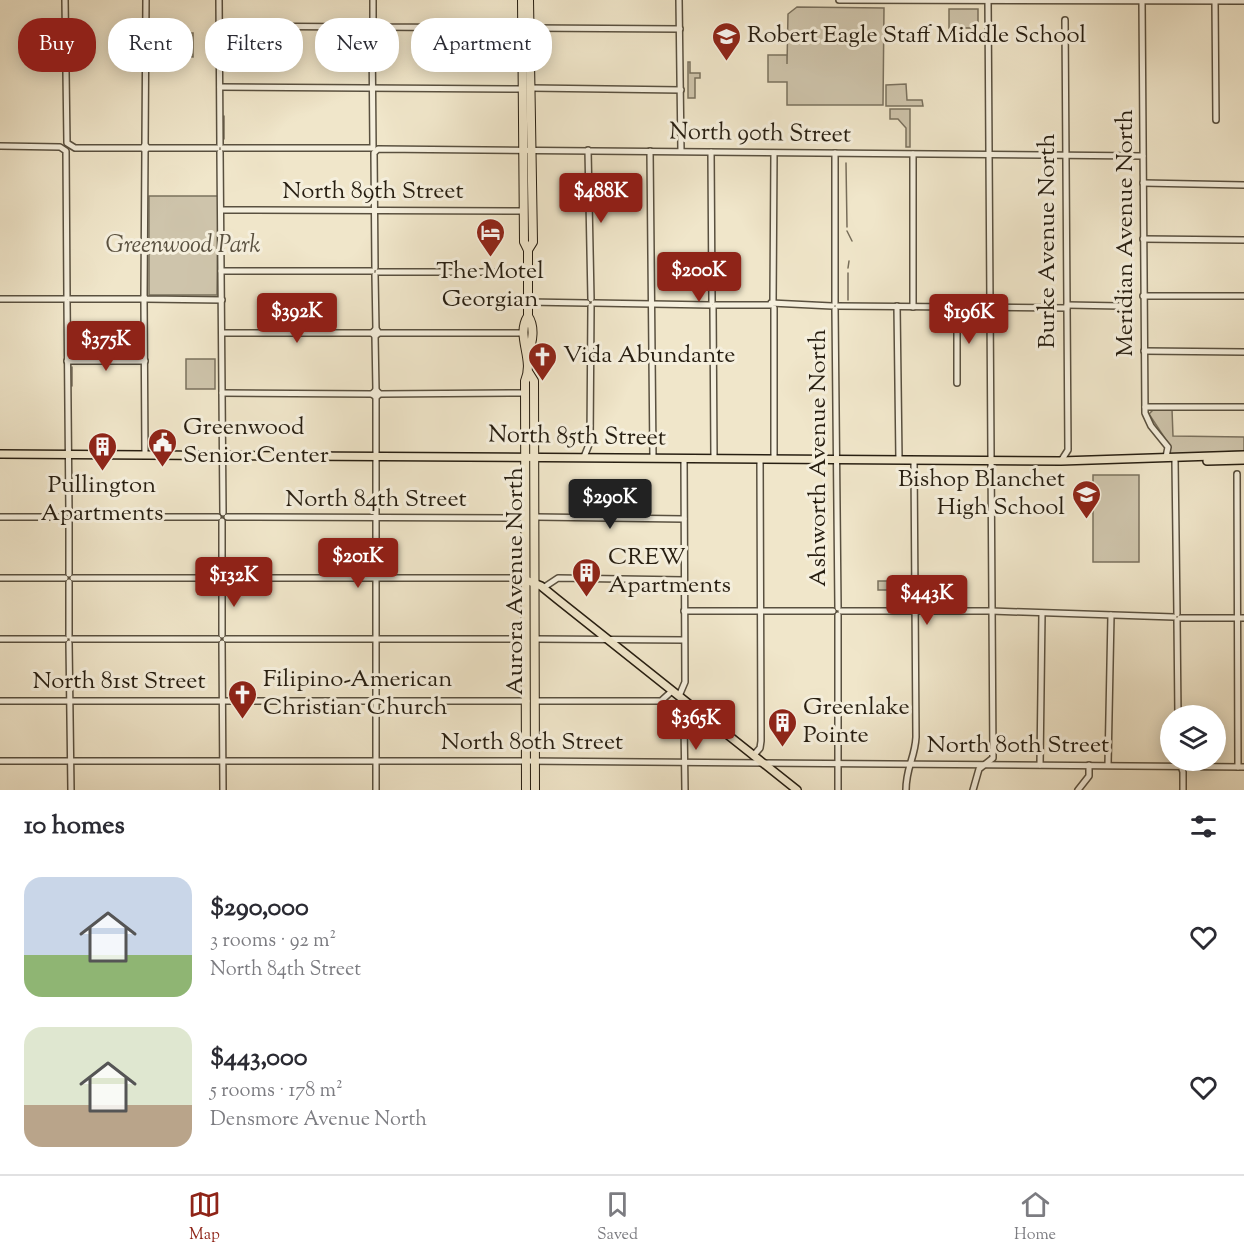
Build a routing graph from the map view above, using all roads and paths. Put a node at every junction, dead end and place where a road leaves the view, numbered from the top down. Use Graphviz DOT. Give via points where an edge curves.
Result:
graph roads {
  1 [pos="65,0"];
  2 [pos="146,0"];
  3 [pos="219,0"];
  4 [pos="372,0"];
  5 [pos="522,0"];
  6 [pos="529,0"];
  7 [pos="680,0"];
  8 [pos="839,0"];
  9 [pos="924,0"];
  10 [pos="988,0"];
  11 [pos="1066,0"];
  12 [pos="1075,0"];
  13 [pos="1142,1"];
  14 [pos="1215,1"];
  15 [pos="1244,1"];
  16 [pos="220,18"];
  17 [pos="372,18"];
  18 [pos="525,18"];
  19 [pos="527,18"];
  20 [pos="1065,20"];
  21 [pos="552,28"];
  22 [pos="680,29"];
  23 [pos="220,72"];
  24 [pos="373,72"];
  25 [pos="525,72"];
  26 [pos="527,72"];
  27 [pos="531,74"];
  28 [pos="220,87"];
  29 [pos="374,88"];
  30 [pos="527,89"];
  31 [pos="681,90"];
  32 [pos="1216,120"];
  33 [pos="0,146"];
  34 [pos="66,147"];
  35 [pos="145,148"];
  36 [pos="220,148"];
  37 [pos="374,149"];
  38 [pos="523,149"];
  39 [pos="532,149"];
  40 [pos="588,150"];
  41 [pos="650,151"];
  42 [pos="681,151"];
  43 [pos="711,152"];
  44 [pos="774,153"];
  45 [pos="835,153"];
  46 [pos="913,154"];
  47 [pos="988,154"];
  48 [pos="1065,155"];
  49 [pos="1143,156"];
  50 [pos="1143,183"];
  51 [pos="1244,185"];
  52 [pos="222,210"];
  53 [pos="375,210"];
  54 [pos="524,211"];
  55 [pos="1143,239"];
  56 [pos="1244,240"];
  57 [pos="528,250"];
  58 [pos="221,271"];
  59 [pos="375,272"];
  60 [pos="528,272"];
  61 [pos="1143,296"];
  62 [pos="1244,296"];
  63 [pos="0,299"];
  64 [pos="67,299"];
  65 [pos="144,299"];
  66 [pos="222,300"];
  67 [pos="528,302"];
  68 [pos="591,303"];
  69 [pos="652,304"];
  70 [pos="712,305"];
  71 [pos="773,305"];
  72 [pos="835,306"];
  73 [pos="897,306"];
  74 [pos="1067,306"];
  75 [pos="1121,306"];
  76 [pos="913,307"];
  77 [pos="957,307"];
  78 [pos="989,307"];
  79 [pos="528,316"];
  80 [pos="222,333"];
  81 [pos="375,333"];
  82 [pos="524,333"];
  83 [pos="1144,351"];
  84 [pos="528,352"];
  85 [pos="1244,352"];
  86 [pos="67,360"];
  87 [pos="144,361"];
  88 [pos="529,373"];
  89 [pos="957,383"];
  90 [pos="222,393"];
  91 [pos="525,393"];
  92 [pos="376,394"];
  93 [pos="1145,407"];
  94 [pos="1244,407"];
  95 [pos="0,454"];
  96 [pos="68,454"];
  97 [pos="145,454"];
  98 [pos="223,454"];
  99 [pos="376,455"];
  100 [pos="1244,455"];
  101 [pos="525,456"];
  102 [pos="535,456"];
  103 [pos="584,457"];
  104 [pos="1166,457"];
  105 [pos="653,458"];
  106 [pos="684,458"];
  107 [pos="714,458"];
  108 [pos="760,459"];
  109 [pos="774,459"];
  110 [pos="1154,459"];
  111 [pos="837,460"];
  112 [pos="899,460"];
  113 [pos="914,460"];
  114 [pos="990,460"];
  115 [pos="1244,460"];
  116 [pos="1061,461"];
  117 [pos="1175,461"];
  118 [pos="1237,474"];
  119 [pos="0,517"];
  120 [pos="69,517"];
  121 [pos="222,517"];
  122 [pos="536,517"];
  123 [pos="376,518"];
  124 [pos="522,518"];
  125 [pos="684,519"];
  126 [pos="0,578"];
  127 [pos="69,578"];
  128 [pos="222,578"];
  129 [pos="376,578"];
  130 [pos="526,580"];
  131 [pos="684,580"];
  132 [pos="539,586"];
  133 [pos="684,611"];
  134 [pos="761,611"];
  135 [pos="838,611"];
  136 [pos="991,611"];
  137 [pos="915,612"];
  138 [pos="1042,613"];
  139 [pos="1111,615"];
  140 [pos="1177,617"];
  141 [pos="1241,618"];
  142 [pos="0,639"];
  143 [pos="69,639"];
  144 [pos="222,639"];
  145 [pos="376,639"];
  146 [pos="526,639"];
  147 [pos="536,639"];
  148 [pos="608,639"];
  149 [pos="684,640"];
  150 [pos="672,691"];
  151 [pos="679,696"];
  152 [pos="0,700"];
  153 [pos="68,700"];
  154 [pos="223,700"];
  155 [pos="376,700"];
  156 [pos="527,701"];
  157 [pos="536,701"];
  158 [pos="1178,705"];
  159 [pos="692,707"];
  160 [pos="753,756"];
  161 [pos="223,760"];
  162 [pos="526,760"];
  163 [pos="0,761"];
  164 [pos="69,761"];
  165 [pos="376,761"];
  166 [pos="535,761"];
  167 [pos="685,762"];
  168 [pos="762,763"];
  169 [pos="839,763"];
  170 [pos="910,764"];
  171 [pos="986,764"];
  172 [pos="1160,764"];
  173 [pos="1040,765"];
  174 [pos="1089,765"];
  175 [pos="1108,765"];
  176 [pos="1226,766"];
  177 [pos="1241,767"];
  178 [pos="1182,771"];
  179 [pos="71,790"];
  180 [pos="223,790"];
  181 [pos="376,790"];
  182 [pos="526,790"];
  183 [pos="535,790"];
  184 [pos="685,790"];
  185 [pos="797,790"];
  186 [pos="838,790"];
  187 [pos="906,790"];
  188 [pos="972,790"];
  189 [pos="1078,790"];
  190 [pos="1183,790"];
  1 -- 34 [label="street"];
  2 -- 35 [label="street"];
  3 -- 16 [label="street"];
  4 -- 17 [label="street"];
  5 -- 18 [label="highway, Aurora Avenue North"];
  6 -- 19 [label="highway, Aurora Avenue North"];
  7 -- 22 [label="street"];
  8 -- 9 [label="street"];
  9 -- 10 [label="street"];
  10 -- 11 [label="street"];
  10 -- 47 [label="street"];
  11 -- 12 [label="street"];
  12 -- 13 [label="street"];
  13 -- 14 [label="street"];
  13 -- 49 [label="street, Meridian Avenue North"];
  14 -- 15 [label="street"];
  14 -- 32 [label="street"];
  20 -- 48 [label="street, Burke Avenue North"];
  21 -- 22 [label="street"];
  22 -- 31 [label="street"];
  23 -- 28 [label="street"];
  24 -- 29 [label="street"];
  25 -- 30 [label="highway, Aurora Avenue North"];
  26 -- 27 [label="highway"];
  27 -- 30 [label="highway, Aurora Avenue North"];
  28 -- 29 [label="street"];
  28 -- 36 [label="street"];
  29 -- 30 [label="street"];
  29 -- 37 [label="street"];
  30 -- 31 [label="street"];
  30 -- 38 [label="highway, Aurora Avenue North"];
  30 -- 39 [label="highway, Aurora Avenue North"];
  31 -- 42 [label="street"];
  33 -- 34 [label="street, North 90th Street"];
  34 -- 35 [label="street, North 90th Street"];
  34 -- 64 [label="street"];
  35 -- 36 [label="street, North 90th Street"];
  35 -- 65 [label="street"];
  36 -- 37 [label="street, North 90th Street"];
  36 -- 52 [label="street"];
  37 -- 38 [label="street, North 90th Street"];
  37 -- 53 [label="street"];
  38 -- 39 [label="street, North 90th Street"];
  38 -- 54 [label="highway, Aurora Avenue North"];
  39 -- 40 [label="street, North 90th Street"];
  39 -- 57 [label="highway, Aurora Avenue North" via="533,242"];
  40 -- 41 [label="street, North 90th Street"];
  40 -- 68 [label="street"];
  41 -- 42 [label="street, North 90th Street"];
  41 -- 69 [label="street"];
  42 -- 43 [label="street, North 90th Street"];
  43 -- 44 [label="street, North 90th Street"];
  43 -- 70 [label="street"];
  44 -- 45 [label="street, North 90th Street"];
  44 -- 71 [label="street"];
  45 -- 46 [label="street, North 90th Street"];
  45 -- 72 [label="street, Ashworth Avenue North"];
  46 -- 47 [label="street, North 90th Street"];
  46 -- 76 [label="street"];
  47 -- 48 [label="street, North 90th Street"];
  47 -- 78 [label="street"];
  48 -- 49 [label="street, North 90th Street"];
  48 -- 74 [label="street, Burke Avenue North"];
  49 -- 50 [label="street, Meridian Avenue North"];
  50 -- 51 [label="street"];
  50 -- 55 [label="street, Meridian Avenue North"];
  52 -- 53 [label="street, North 89th Street"];
  52 -- 58 [label="street"];
  53 -- 54 [label="street, North 89th Street"];
  53 -- 59 [label="street"];
  54 -- 57 [label="highway, Aurora Avenue North" via="524,242"];
  55 -- 56 [label="street"];
  55 -- 61 [label="street, Meridian Avenue North"];
  57 -- 60 [label="highway, Aurora Avenue North"];
  58 -- 59 [label="street"];
  58 -- 66 [label="street"];
  59 -- 60 [label="street"];
  59 -- 81 [label="street"];
  60 -- 67 [label="highway, Aurora Avenue North"];
  61 -- 62 [label="street"];
  61 -- 83 [label="street, Meridian Avenue North"];
  63 -- 64 [label="street"];
  64 -- 65 [label="street"];
  64 -- 86 [label="street"];
  65 -- 66 [label="street"];
  65 -- 87 [label="street"];
  66 -- 80 [label="street"];
  67 -- 68 [label="street"];
  67 -- 79 [label="highway, Aurora Avenue North"];
  68 -- 69 [label="street"];
  68 -- 103 [label="street" via="590,442"];
  69 -- 70 [label="street"];
  69 -- 105 [label="street"];
  70 -- 71 [label="street"];
  70 -- 107 [label="street"];
  71 -- 72 [label="street"];
  71 -- 109 [label="street"];
  72 -- 73 [label="street"];
  72 -- 111 [label="street, Ashworth Avenue North"];
  73 -- 76 [label="street"];
  73 -- 112 [label="street"];
  74 -- 75 [label="street"];
  74 -- 78 [label="street"];
  74 -- 116 [label="street, Burke Avenue North" via="1068,450"];
  76 -- 77 [label="street"];
  77 -- 78 [label="street"];
  77 -- 89 [label="street"];
  78 -- 114 [label="street"];
  79 -- 82 [label="highway, Aurora Avenue North"];
  79 -- 84 [label="highway, Aurora Avenue North" via="532,333"];
  80 -- 81 [label="street"];
  80 -- 90 [label="street"];
  81 -- 82 [label="street"];
  81 -- 92 [label="street"];
  82 -- 84 [label="highway, Aurora Avenue North"];
  83 -- 85 [label="street"];
  83 -- 93 [label="street, Meridian Avenue North"];
  84 -- 88 [label="highway, Aurora Avenue North"];
  86 -- 87 [label="street"];
  86 -- 96 [label="street"];
  87 -- 97 [label="street"];
  88 -- 91 [label="highway, Aurora Avenue North"];
  88 -- 102 [label="highway, Aurora Avenue North" via="534,381"];
  90 -- 92 [label="street"];
  90 -- 98 [label="street"];
  91 -- 92 [label="street"];
  91 -- 101 [label="highway, Aurora Avenue North"];
  92 -- 99 [label="street"];
  93 -- 94 [label="street"];
  93 -- 104 [label="street, Meridian Avenue North" via="1149,424 1168,447"];
  95 -- 96 [label="main road, North 85th Street"];
  96 -- 97 [label="main road, North 85th Street"];
  96 -- 120 [label="street"];
  97 -- 98 [label="main road, North 85th Street"];
  98 -- 99 [label="main road, North 85th Street"];
  98 -- 121 [label="street"];
  99 -- 101 [label="main road, North 85th Street"];
  99 -- 123 [label="street"];
  100 -- 104 [label="main road, North 85th Street"];
  101 -- 102 [label="main road, North 85th Street"];
  101 -- 124 [label="highway, Aurora Avenue North"];
  102 -- 103 [label="main road, North 85th Street"];
  102 -- 122 [label="highway, Aurora Avenue North"];
  103 -- 105 [label="main road, North 85th Street"];
  104 -- 110 [label="main road, North 85th Street"];
  105 -- 106 [label="main road, North 85th Street"];
  106 -- 107 [label="main road, North 85th Street"];
  106 -- 125 [label="street"];
  107 -- 108 [label="main road, North 85th Street"];
  108 -- 109 [label="main road, North 85th Street"];
  108 -- 134 [label="street"];
  109 -- 111 [label="main road, North 85th Street"];
  110 -- 116 [label="main road, North 85th Street"];
  110 -- 117 [label="main road, North 85th Street"];
  111 -- 112 [label="main road, North 85th Street"];
  111 -- 135 [label="street, Ashworth Avenue North"];
  112 -- 113 [label="main road, North 85th Street"];
  113 -- 114 [label="main road, North 85th Street"];
  113 -- 137 [label="street"];
  114 -- 116 [label="main road, North 85th Street"];
  114 -- 136 [label="street"];
  115 -- 117 [label="main road, North 85th Street"];
  117 -- 140 [label="street"];
  118 -- 141 [label="street"];
  119 -- 120 [label="street, North 84th Street"];
  120 -- 121 [label="street, North 84th Street"];
  120 -- 127 [label="street"];
  121 -- 123 [label="street, North 84th Street"];
  121 -- 128 [label="street"];
  122 -- 125 [label="street"];
  122 -- 132 [label="highway, Aurora Avenue North"];
  123 -- 124 [label="street, North 84th Street"];
  123 -- 129 [label="street"];
  124 -- 130 [label="highway, Aurora Avenue North"];
  125 -- 131 [label="street"];
  126 -- 127 [label="street"];
  127 -- 128 [label="street"];
  127 -- 143 [label="street"];
  128 -- 129 [label="street"];
  128 -- 144 [label="street"];
  129 -- 130 [label="street"];
  129 -- 145 [label="street"];
  130 -- 132 [label="main road"];
  130 -- 146 [label="highway, Aurora Avenue North"];
  131 -- 132 [label="street" via="558,578"];
  131 -- 133 [label="street"];
  132 -- 147 [label="highway, Aurora Avenue North"];
  132 -- 148 [label="main road"];
  133 -- 134 [label="street"];
  133 -- 149 [label="street"];
  134 -- 135 [label="street"];
  134 -- 160 [label="street" via="761,741"];
  135 -- 137 [label="street"];
  135 -- 169 [label="street, Ashworth Avenue North"];
  136 -- 137 [label="street"];
  136 -- 138 [label="street"];
  136 -- 171 [label="street" via="993,758"];
  137 -- 170 [label="street" via="915,750"];
  138 -- 139 [label="street"];
  138 -- 173 [label="street"];
  139 -- 140 [label="street"];
  139 -- 175 [label="street"];
  140 -- 141 [label="street"];
  140 -- 158 [label="street"];
  141 -- 177 [label="street"];
  142 -- 143 [label="street"];
  143 -- 144 [label="street"];
  143 -- 153 [label="street"];
  144 -- 145 [label="street"];
  144 -- 154 [label="street"];
  145 -- 146 [label="street"];
  145 -- 155 [label="street"];
  146 -- 156 [label="highway, Aurora Avenue North"];
  147 -- 148 [label="street"];
  147 -- 157 [label="highway, Aurora Avenue North"];
  148 -- 149 [label="street"];
  148 -- 150 [label="main road"];
  149 -- 151 [label="street" via="684,684"];
  150 -- 151 [label="main road"];
  150 -- 157 [label="street" via="661,701"];
  151 -- 159 [label="main road"];
  152 -- 153 [label="street, North 81st Street"];
  153 -- 154 [label="street, North 81st Street"];
  153 -- 164 [label="street"];
  154 -- 155 [label="street, North 81st Street"];
  154 -- 161 [label="street"];
  155 -- 156 [label="street, North 81st Street"];
  155 -- 165 [label="street"];
  156 -- 162 [label="highway, Aurora Avenue North"];
  157 -- 166 [label="highway, Aurora Avenue North"];
  159 -- 160 [label="main road"];
  159 -- 167 [label="street" via="685,719"];
  160 -- 168 [label="main road"];
  161 -- 164 [label="street, North 80th Street"];
  161 -- 165 [label="street, North 80th Street"];
  161 -- 180 [label="street"];
  162 -- 165 [label="street, North 80th Street"];
  162 -- 166 [label="street, North 80th Street"];
  162 -- 182 [label="highway, Aurora Avenue North"];
  163 -- 164 [label="street, North 80th Street"];
  164 -- 179 [label="street"];
  165 -- 181 [label="street"];
  166 -- 167 [label="street, North 80th Street"];
  166 -- 183 [label="highway, Aurora Avenue North"];
  167 -- 168 [label="street, North 80th Street"];
  167 -- 184 [label="street"];
  168 -- 169 [label="street, North 80th Street"];
  168 -- 185 [label="main road"];
  169 -- 170 [label="street, North 80th Street"];
  169 -- 186 [label="street, Ashworth Avenue North"];
  170 -- 171 [label="street, North 80th Street"];
  170 -- 187 [label="street"];
  171 -- 173 [label="street, North 80th Street"];
  171 -- 188 [label="street" via="979,769"];
  172 -- 175 [label="street, North 80th Street"];
  173 -- 174 [label="street, North 80th Street"];
  174 -- 175 [label="street, North 80th Street"];
  174 -- 189 [label="street" via="1089,776"];
  176 -- 177 [label="street, North 80th Street"];
  178 -- 190 [label="street"];
}
